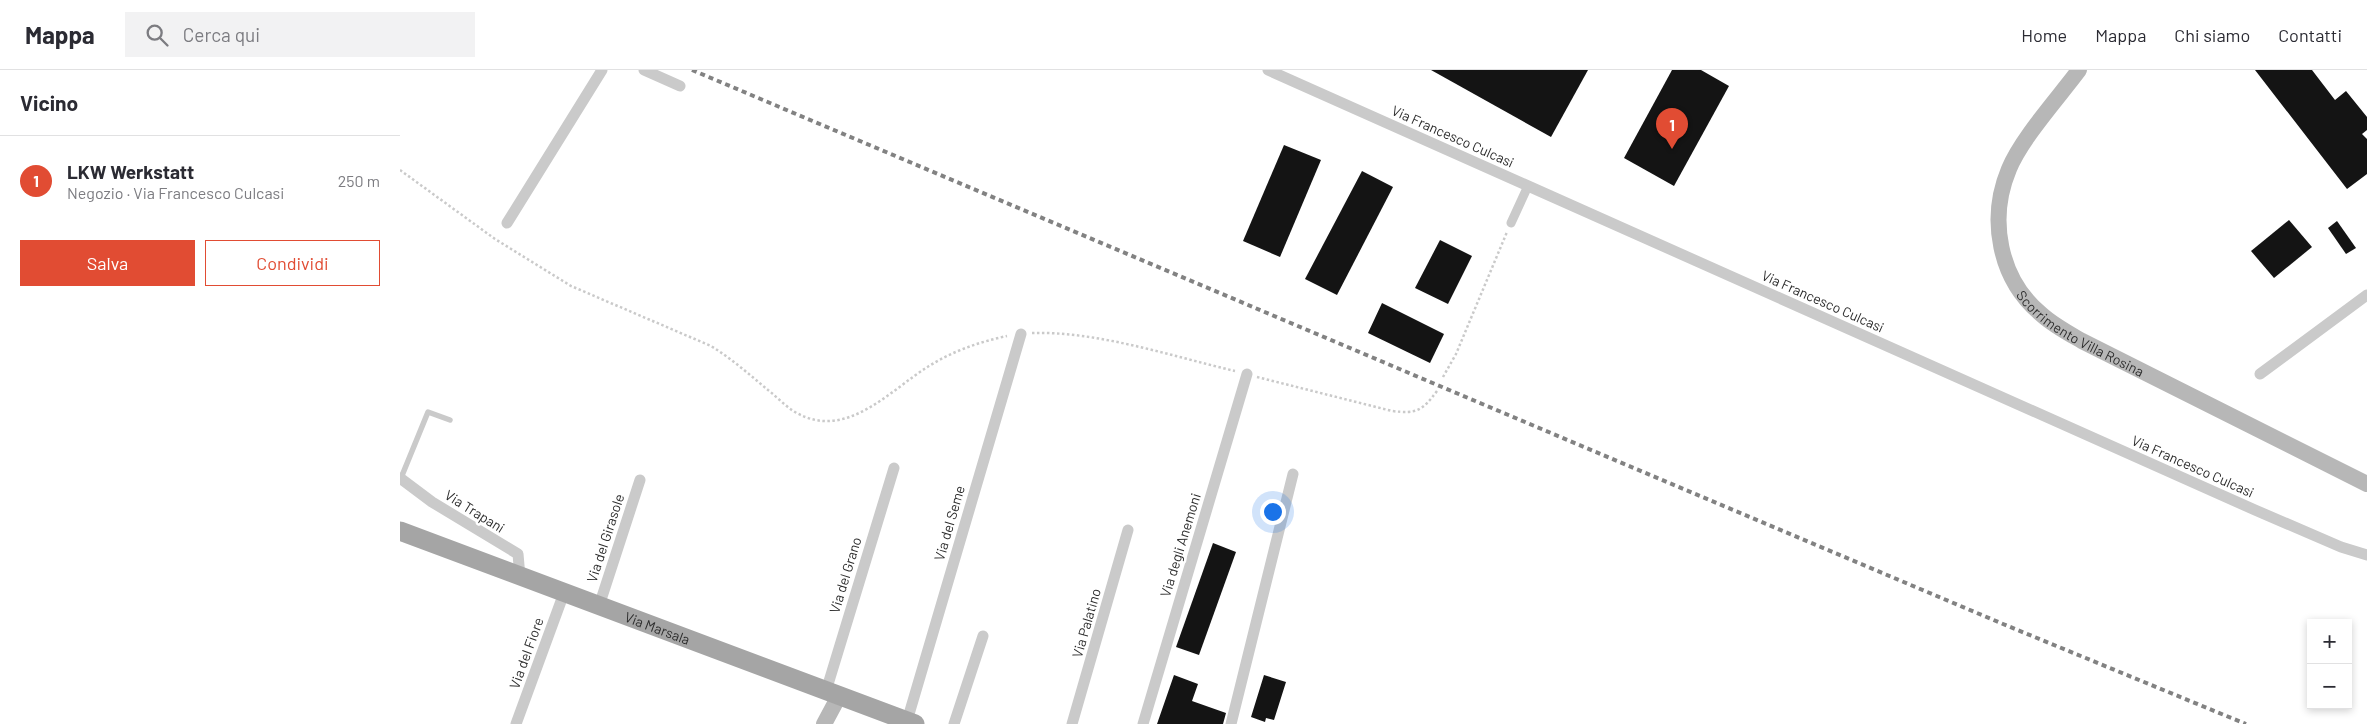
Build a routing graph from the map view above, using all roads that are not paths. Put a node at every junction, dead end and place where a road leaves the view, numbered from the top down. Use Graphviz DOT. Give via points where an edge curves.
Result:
graph roads {
  1 [pos="602,70"];
  2 [pos="644,70"];
  3 [pos="1268,70"];
  4 [pos="2079,70"];
  5 [pos="680,86"];
  6 [pos="1528,186"];
  7 [pos="507,223"];
  8 [pos="1510,223"];
  9 [pos="2367,295"];
  10 [pos="1021,334"];
  11 [pos="1247,374"];
  12 [pos="2260,374"];
  13 [pos="450,420"];
  14 [pos="894,468"];
  15 [pos="1293,474"];
  16 [pos="400,478"];
  17 [pos="640,480"];
  18 [pos="2367,484"];
  19 [pos="1128,530"];
  20 [pos="400,532"];
  21 [pos="2367,555"];
  22 [pos="520,577"];
  23 [pos="564,593"];
  24 [pos="599,606"];
  25 [pos="983,636"];
  26 [pos="832,693"];
  27 [pos="911,722"];
  28 [pos="516,724"];
  29 [pos="824,724"];
  30 [pos="954,724"];
  31 [pos="1072,724"];
  32 [pos="1143,724"];
  33 [pos="1231,724"];
  1 -- 7 [label="street"];
  2 -- 5 [label="street"];
  3 -- 6 [label="street, Via Francesco Culcasi"];
  4 -- 18 [label="main road, Scorrimento Villa Rosina" via="2009,167 2001,192 1998,214 2000,243 2006,266 2019,290 2041,315 2082,340"];
  6 -- 8 [label="street"];
  6 -- 21 [label="street, Via Francesco Culcasi" via="2246,506"];
  9 -- 12 [label="street"];
  10 -- 27 [label="street, Via del Seme"];
  11 -- 32 [label="street, Via degli Anemoni"];
  13 -- 16 [label="lane" via="428,412"];
  14 -- 26 [label="street, Via del Grano"];
  15 -- 33 [label="street"];
  16 -- 22 [label="street, Via Trapani" via="440,507 518,554"];
  17 -- 24 [label="street, Via del Girasole"];
  19 -- 31 [label="street, Via Palatino"];
  20 -- 22 [label="main road, Via Marsala"];
  22 -- 23 [label="main road, Via Marsala"];
  23 -- 24 [label="main road, Via Marsala"];
  23 -- 28 [label="street, Via del Fiore"];
  24 -- 26 [label="main road, Via Marsala"];
  25 -- 30 [label="street"];
  26 -- 27 [label="main road, Via Marsala"];
  26 -- 29 [label="main road"];
}
